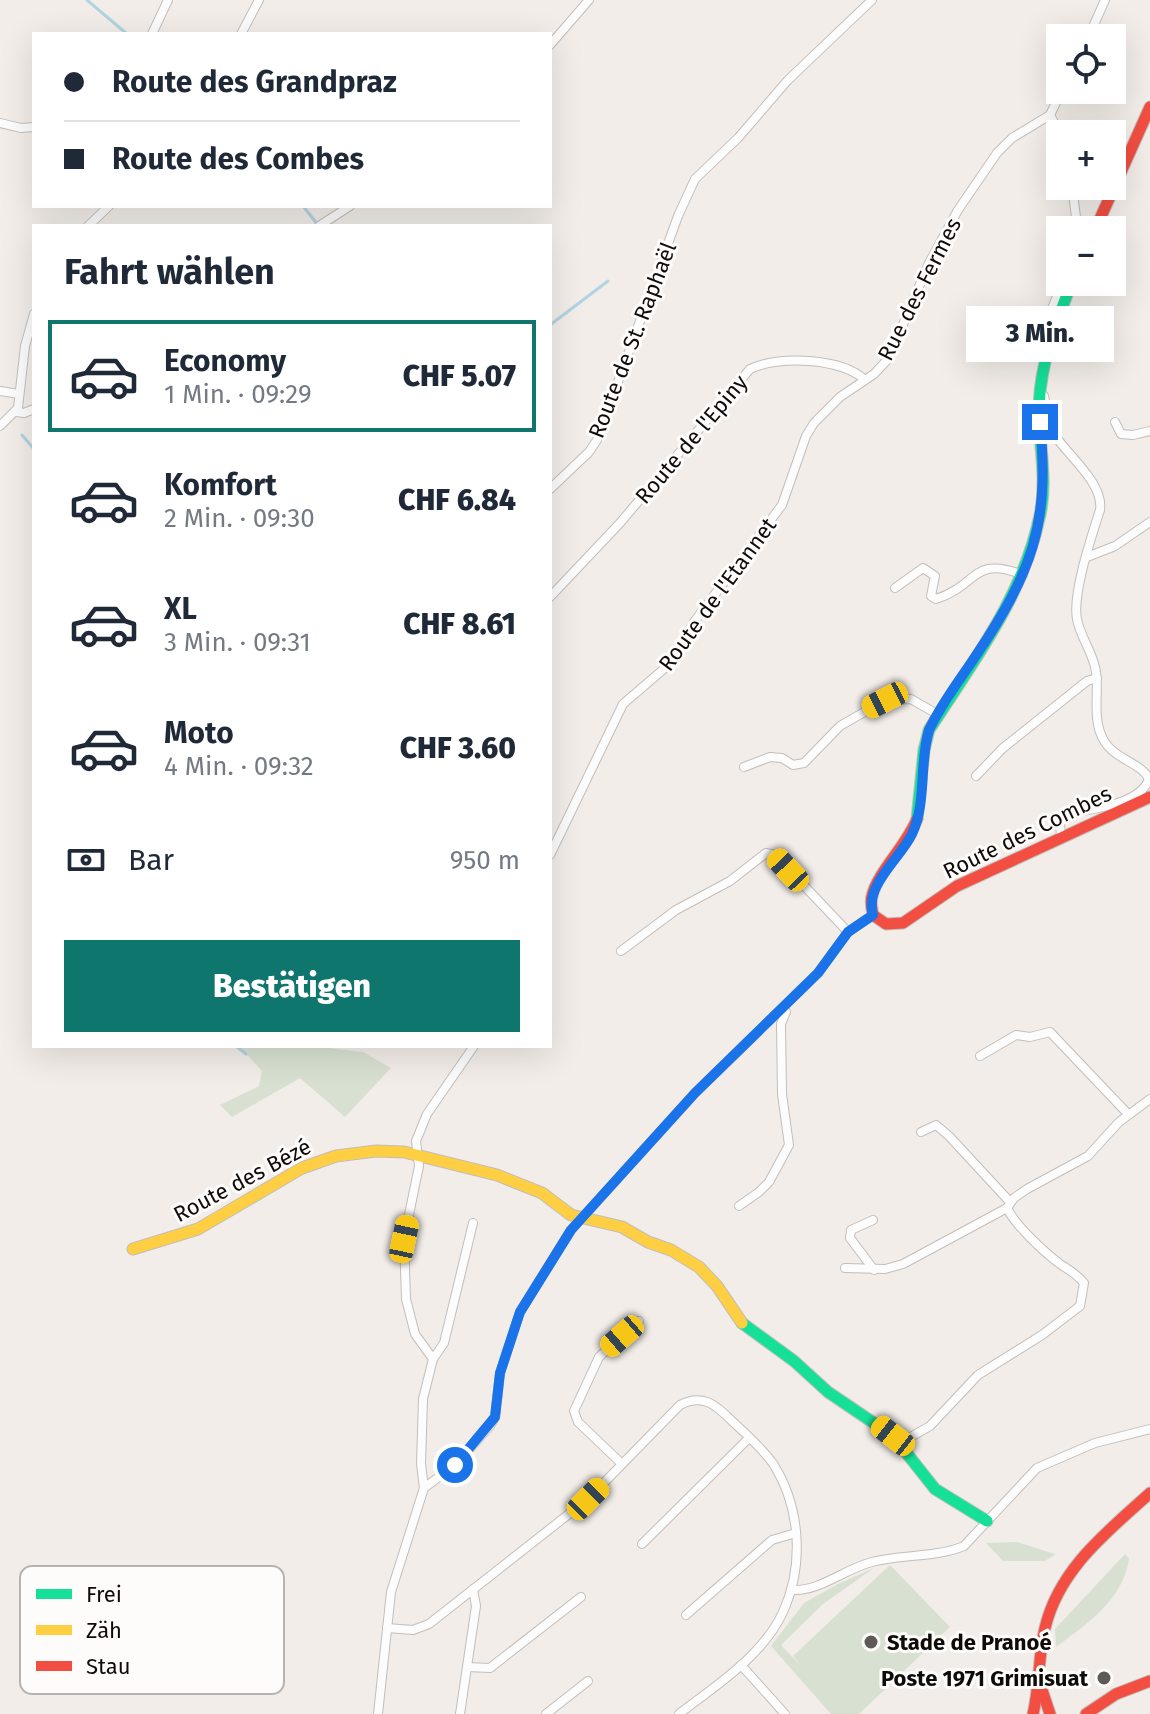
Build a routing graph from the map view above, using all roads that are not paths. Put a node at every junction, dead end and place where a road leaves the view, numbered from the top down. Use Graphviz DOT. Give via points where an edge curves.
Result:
graph roads {
  1 [pos="168,0"];
  2 [pos="259,0"];
  3 [pos="589,0"];
  4 [pos="872,0"];
  5 [pos="1105,0"];
  6 [pos="1094,24"];
  7 [pos="153,32"];
  8 [pos="242,32"];
  9 [pos="552,43"];
  10 [pos="1055,104"];
  11 [pos="1150,107"];
  12 [pos="1050,115"];
  13 [pos="1053,120"];
  14 [pos="0,123"];
  15 [pos="32,127"];
  16 [pos="107,208"];
  17 [pos="347,208"];
  18 [pos="1101,216"];
  19 [pos="90,224"];
  20 [pos="322,224"];
  21 [pos="1057,296"];
  22 [pos="1066,296"];
  23 [pos="32,321"];
  24 [pos="1051,335"];
  25 [pos="865,380"];
  26 [pos="0,391"];
  27 [pos="19,394"];
  28 [pos="1039,394"];
  29 [pos="32,410"];
  30 [pos="16,412"];
  31 [pos="1115,422"];
  32 [pos="0,426"];
  33 [pos="1150,431"];
  34 [pos="552,487"];
  35 [pos="1150,522"];
  36 [pos="1087,557"];
  37 [pos="1023,575"];
  38 [pos="895,588"];
  39 [pos="552,595"];
  40 [pos="1097,678"];
  41 [pos="937,714"];
  42 [pos="744,767"];
  43 [pos="976,776"];
  44 [pos="1150,797"];
  45 [pos="1061,837"];
  46 [pos="552,851"];
  47 [pos="873,915"];
  48 [pos="848,932"];
  49 [pos="621,951"];
  50 [pos="784,1007"];
  51 [pos="473,1048"];
  52 [pos="980,1056"];
  53 [pos="1150,1099"];
  54 [pos="1128,1114"];
  55 [pos="921,1132"];
  56 [pos="418,1156"];
  57 [pos="1008,1205"];
  58 [pos="739,1206"];
  59 [pos="582,1217"];
  60 [pos="873,1220"];
  61 [pos="473,1223"];
  62 [pos="133,1249"];
  63 [pos="845,1268"];
  64 [pos="874,1270"];
  65 [pos="639,1321"];
  66 [pos="433,1359"];
  67 [pos="1150,1429"];
  68 [pos="749,1438"];
  69 [pos="900,1443"];
  70 [pos="622,1464"];
  71 [pos="424,1488"];
  72 [pos="1150,1493"];
  73 [pos="987,1521"];
  74 [pos="796,1533"];
  75 [pos="642,1544"];
  76 [pos="473,1589"];
  77 [pos="791,1590"];
  78 [pos="581,1597"];
  79 [pos="686,1615"];
  80 [pos="387,1628"];
  81 [pos="741,1665"];
  82 [pos="467,1667"];
  83 [pos="588,1681"];
  84 [pos="1150,1681"];
  85 [pos="1040,1682"];
  86 [pos="378,1714"];
  87 [pos="460,1714"];
  88 [pos="546,1714"];
  89 [pos="679,1714"];
  90 [pos="785,1714"];
  91 [pos="1036,1714"];
  92 [pos="1049,1714"];
  93 [pos="1086,1714"];
  1 -- 7 [label="street"];
  2 -- 8 [label="street"];
  3 -- 9 [label="street"];
  4 -- 34 [label="street, Route de St. Raphaël" via="695,179 597,440"];
  5 -- 6 [label="street"];
  10 -- 12 [label="street"];
  11 -- 18 [label="street"];
  12 -- 13 [label="street"];
  12 -- 25 [label="street, Rue des Fermes" via="997,153 945,232 889,358"];
  14 -- 15 [label="street"];
  16 -- 19 [label="street"];
  17 -- 20 [label="street"];
  21 -- 24 [label="street" via="1045,326"];
  22 -- 24 [label="street"];
  23 -- 27 [label="street"];
  24 -- 28 [label="street"];
  25 -- 39 [label="street, Route de l'Epiny" via="850,369 809,362 772,361 750,369"];
  25 -- 46 [label="street, Route de l'Etannet" via="814,423 782,505 694,622 672,662 623,704"];
  26 -- 27 [label="street"];
  27 -- 30 [label="street"];
  28 -- 36 [label="street" via="1056,436 1100,497"];
  28 -- 37 [label="street" via="1042,499"];
  29 -- 30 [label="street"];
  30 -- 32 [label="street"];
  31 -- 33 [label="street" via="1127,435"];
  35 -- 36 [label="street"];
  36 -- 40 [label="street" via="1077,619"];
  37 -- 38 [label="street" via="988,568 936,599 930,592 935,576 923,568"];
  37 -- 41 [label="street" via="1003,615"];
  40 -- 43 [label="street" via="1003,748"];
  40 -- 45 [label="street" via="1103,739 1120,758 1145,771 1148,785 1101,810 1068,814 1060,823"];
  41 -- 42 [label="street" via="911,699 885,700 840,726 804,763 770,757"];
  41 -- 47 [label="street" via="924,750 917,821 873,892"];
  44 -- 45 [label="street, Route des Combes"];
  45 -- 47 [label="street, Route des Combes" via="957,886 903,923 886,924"];
  47 -- 48 [label="street"];
  48 -- 49 [label="street" via="775,855 766,853"];
  48 -- 50 [label="street"];
  50 -- 58 [label="street" via="782,1094 789,1145 769,1182"];
  50 -- 59 [label="street" via="695,1093"];
  51 -- 56 [label="street" via="419,1129"];
  52 -- 54 [label="street" via="1016,1035 1050,1032"];
  53 -- 54 [label="street"];
  54 -- 57 [label="street" via="1088,1156"];
  55 -- 57 [label="street" via="936,1125"];
  56 -- 59 [label="street, Route des Bézé" via="497,1175"];
  56 -- 62 [label="street, Route des Bézé" via="376,1151 319,1160 198,1229"];
  56 -- 66 [label="street" via="404,1271 410,1319"];
  57 -- 64 [label="street" via="913,1260"];
  57 -- 69 [label="street" via="1013,1217 1084,1283 1080,1306 978,1375 930,1426"];
  59 -- 69 [label="street, Route des Bézé" via="622,1227 699,1267 754,1334"];
  59 -- 71 [label="street" via="520,1312 490,1426 455,1465"];
  60 -- 64 [label="street" via="851,1230 850,1238"];
  61 -- 66 [label="street" via="444,1343"];
  63 -- 64 [label="street"];
  65 -- 70 [label="street" via="599,1357 574,1411 578,1422"];
  66 -- 71 [label="street" via="423,1399"];
  67 -- 73 [label="street" via="1095,1443 1037,1468"];
  68 -- 70 [label="street" via="712,1403 692,1400 667,1416"];
  68 -- 74 [label="street" via="773,1463 788,1495"];
  68 -- 75 [label="street"];
  69 -- 73 [label="street, Route des Bézé" via="935,1489"];
  70 -- 76 [label="street" via="588,1499"];
  71 -- 80 [label="street" via="391,1592"];
  72 -- 85 [label="street" via="1084,1553 1065,1578 1046,1622"];
  73 -- 77 [label="street" via="957,1549 872,1562 807,1591"];
  74 -- 77 [label="street"];
  74 -- 79 [label="street" via="772,1540"];
  76 -- 80 [label="street" via="423,1627"];
  76 -- 82 [label="street" via="476,1606"];
  77 -- 81 [label="street" via="777,1624"];
  78 -- 82 [label="street" via="490,1668"];
  80 -- 86 [label="street"];
  81 -- 89 [label="street"];
  81 -- 90 [label="street"];
  82 -- 87 [label="street"];
  83 -- 88 [label="street"];
  84 -- 93 [label="street" via="1116,1694"];
  85 -- 91 [label="street"];
  85 -- 92 [label="street"];
  91 -- 92 [label="street"];
}
